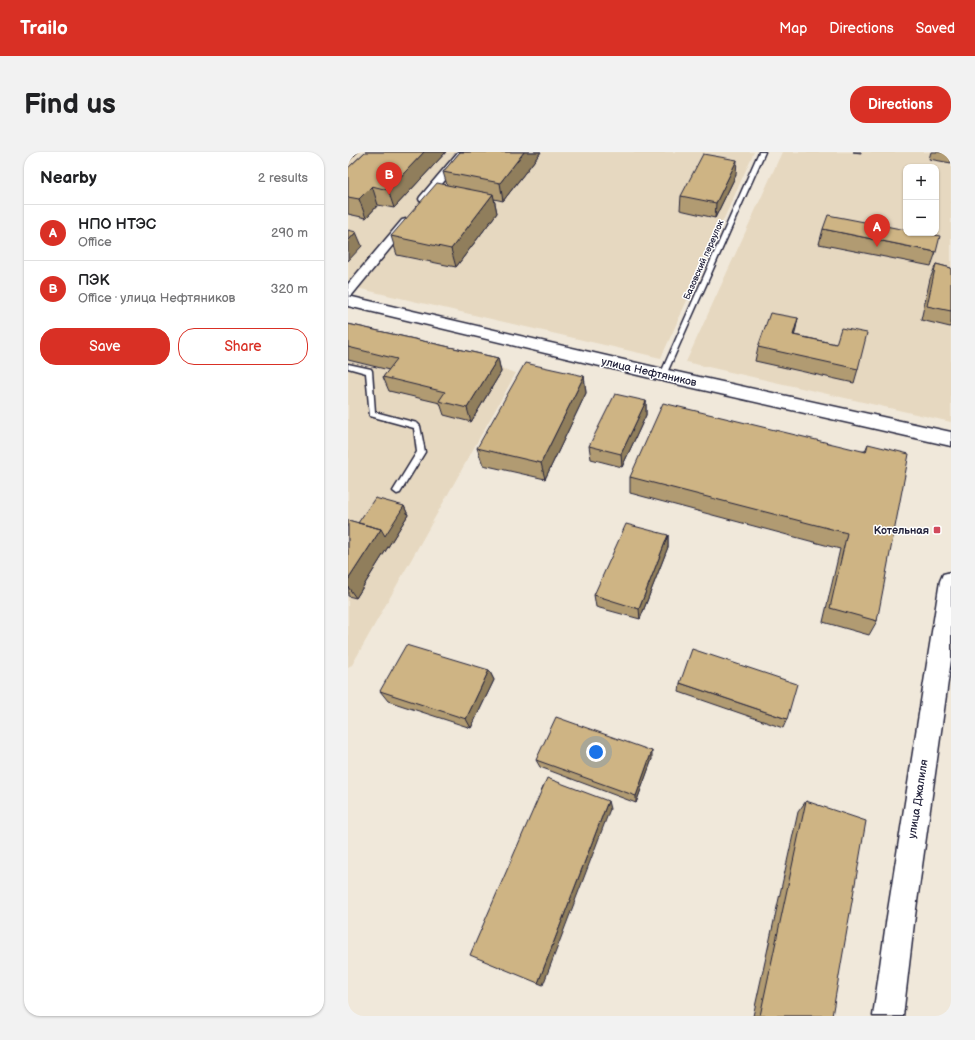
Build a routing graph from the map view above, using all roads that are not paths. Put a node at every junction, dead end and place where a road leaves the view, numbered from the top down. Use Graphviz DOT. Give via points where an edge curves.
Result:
graph roads {
  1 [pos="464,152"];
  2 [pos="762,152"];
  3 [pos="348,292"];
  4 [pos="348,301"];
  5 [pos="348,366"];
  6 [pos="663,375"];
  7 [pos="951,440"];
  8 [pos="397,491"];
  9 [pos="951,581"];
  10 [pos="888,1016"];
  1 -- 3 [label="street"];
  2 -- 6 [label="lane, Базовский переулок"];
  4 -- 6 [label="main road, улица Нефтяников"];
  5 -- 8 [label="lane" via="369,371 372,414 417,426 422,452"];
  6 -- 7 [label="main road, улица Нефтяников"];
  9 -- 10 [label="main road, улица Джалиля"];
}
